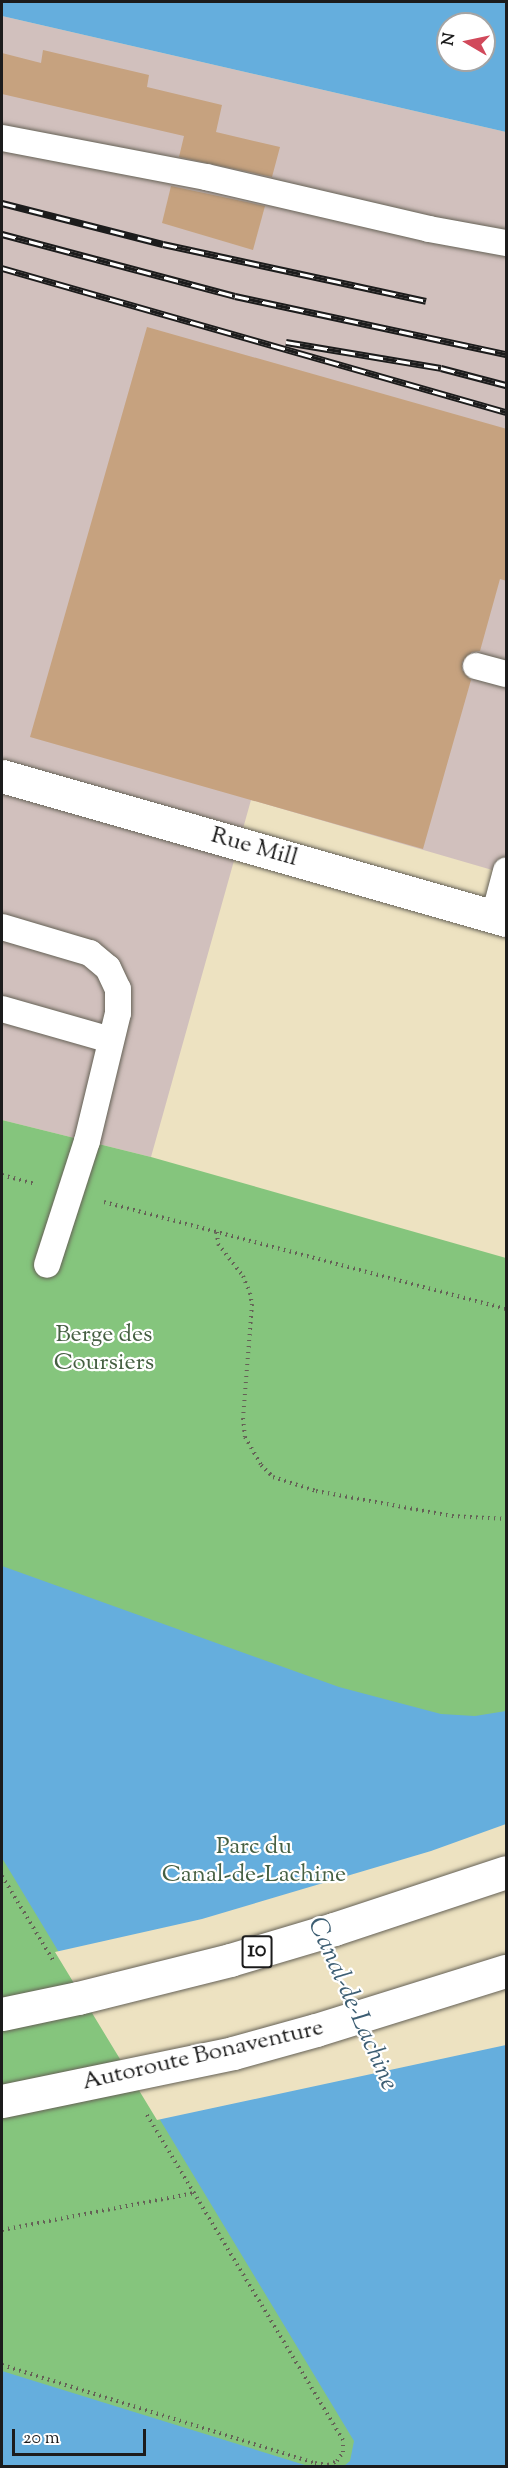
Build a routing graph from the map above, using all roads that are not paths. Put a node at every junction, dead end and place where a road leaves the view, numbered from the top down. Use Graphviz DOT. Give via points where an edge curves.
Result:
graph roads {
  1 [pos="2,138"];
  2 [pos="507,243"];
  3 [pos="476,666"];
  4 [pos="507,674"];
  5 [pos="2,776"];
  6 [pos="507,871"];
  7 [pos="500,918"];
  8 [pos="2,927"];
  9 [pos="2,1009"];
  10 [pos="111,1040"];
  11 [pos="47,1265"];
  12 [pos="507,1872"];
  13 [pos="507,1971"];
  14 [pos="2,2014"];
  15 [pos="2,2101"];
  1 -- 2 [label="lane" via="206,177 429,229"];
  3 -- 4 [label="lane"];
  5 -- 7 [label="main road, Rue Mill"];
  6 -- 7 [label="lane"];
  8 -- 10 [label="lane" via="90,953 108,968 119,1001"];
  9 -- 10 [label="lane"];
  10 -- 11 [label="lane" via="87,1141"];
  12 -- 14 [label="main road, 10, bridge" via="230,1960"];
  13 -- 15 [label="main road, Autoroute Bonaventure, bridge" via="232,2053"];
}
